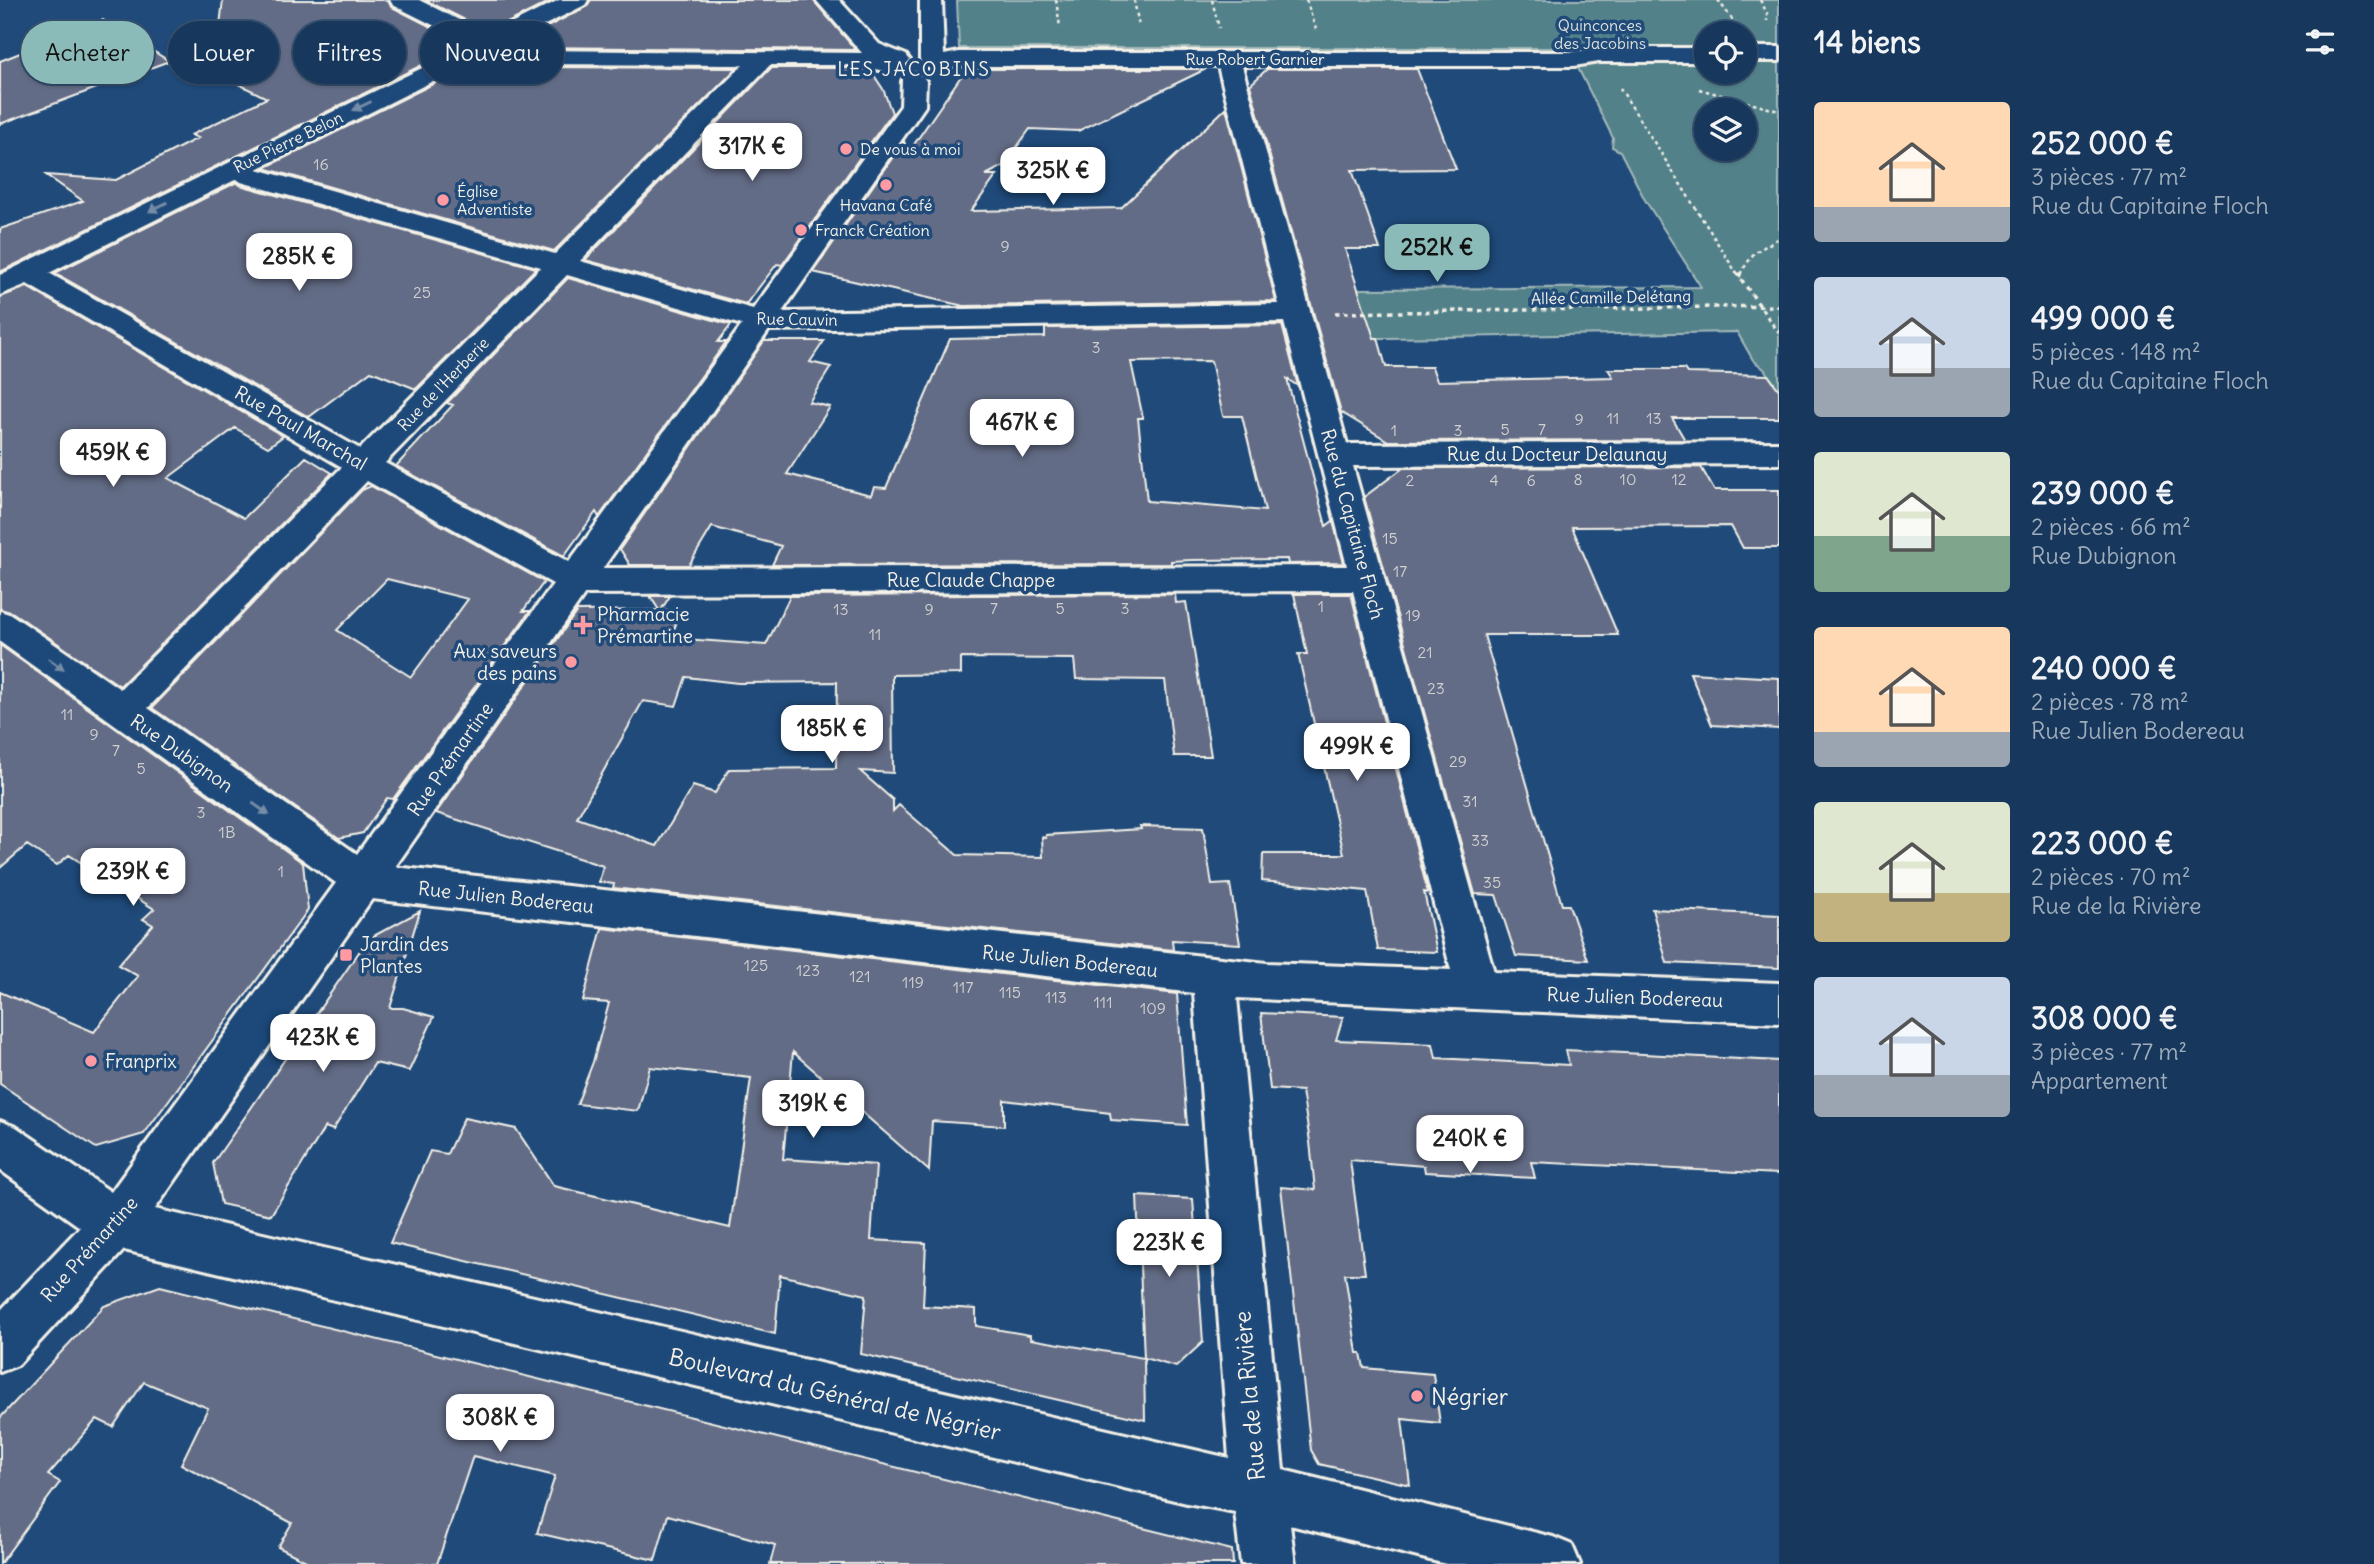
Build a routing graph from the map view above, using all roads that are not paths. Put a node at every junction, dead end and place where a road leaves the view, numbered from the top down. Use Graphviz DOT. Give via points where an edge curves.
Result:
graph roads {
  1 [pos="401,0"];
  2 [pos="577,0"];
  3 [pos="827,0"];
  4 [pos="931,0"];
  5 [pos="444,21"];
  6 [pos="535,21"];
  7 [pos="1757,47"];
  8 [pos="1694,54"];
  9 [pos="1779,54"];
  10 [pos="564,57"];
  11 [pos="763,58"];
  12 [pos="1228,59"];
  13 [pos="915,66"];
  14 [pos="420,77"];
  15 [pos="237,167"];
  16 [pos="560,265"];
  17 [pos="14,279"];
  18 [pos="1296,313"];
  19 [pos="761,321"];
  20 [pos="1779,453"];
  21 [pos="1334,455"];
  22 [pos="364,465"];
  23 [pos="1367,578"];
  24 [pos="576,581"];
  25 [pos="0,624"];
  26 [pos="122,711"];
  27 [pos="364,881"];
  28 [pos="1214,977"];
  29 [pos="1477,989"];
  30 [pos="1779,1003"];
  31 [pos="0,1143"];
  32 [pos="116,1224"];
  33 [pos="0,1347"];
  34 [pos="1258,1490"];
  35 [pos="1268,1564"];
  36 [pos="1553,1564"];
  1 -- 5 [label="street, Rue Robert Garnier"];
  2 -- 6 [label="street, Rue Pierre Belon"];
  3 -- 13 [label="street" via="871,49"];
  4 -- 13 [label="street, Rue Prémartine"];
  7 -- 9 [label="street"];
  8 -- 12 [label="street, Rue Robert Garnier" via="1574,59"];
  10 -- 11 [label="street, Rue Robert Garnier"];
  11 -- 13 [label="street, Rue Robert Garnier" via="850,58"];
  11 -- 16 [label="street, Rue de l'Herberie"];
  12 -- 13 [label="street, Rue Robert Garnier" via="959,59"];
  12 -- 18 [label="street, Rue du Capitaine Floch"];
  13 -- 19 [label="street, Rue Prémartine" via="913,106"];
  14 -- 15 [label="street, Rue Pierre Belon, one-way"];
  15 -- 16 [label="street, Rue Cauvin" via="250,176"];
  15 -- 17 [label="street, Rue Pierre Belon, one-way"];
  16 -- 19 [label="street, Rue Cauvin"];
  16 -- 22 [label="street, Rue de l'Herberie"];
  17 -- 22 [label="street, Rue Paul Marchal"];
  18 -- 19 [label="street, Rue Cauvin"];
  18 -- 21 [label="street, Rue du Capitaine Floch"];
  19 -- 24 [label="street, Rue Prémartine"];
  20 -- 21 [label="street, Rue du Docteur Delaunay"];
  21 -- 23 [label="street, Rue du Capitaine Floch"];
  22 -- 24 [label="street, Rue Paul Marchal"];
  22 -- 26 [label="street, Rue de l'Herberie"];
  23 -- 24 [label="street, Rue Claude Chappe"];
  23 -- 29 [label="street, Rue du Capitaine Floch"];
  24 -- 27 [label="street, Rue Prémartine"];
  25 -- 26 [label="street, Rue Dubignon, one-way"];
  26 -- 27 [label="street, Rue Dubignon, one-way"];
  27 -- 28 [label="street, Rue Julien Bodereau"];
  27 -- 32 [label="street, Rue Prémartine"];
  28 -- 29 [label="street, Rue Julien Bodereau"];
  28 -- 34 [label="street, Rue de la Rivière"];
  29 -- 30 [label="street, Rue Julien Bodereau"];
  31 -- 32 [label="street"];
  32 -- 33 [label="street, Rue Prémartine"];
  32 -- 34 [label="street, Boulevard du Général de Négrier" via="1160,1471"];
  34 -- 35 [label="street, Rue de la Rivière"];
  34 -- 36 [label="street, Boulevard du Général de Négrier"];
}
